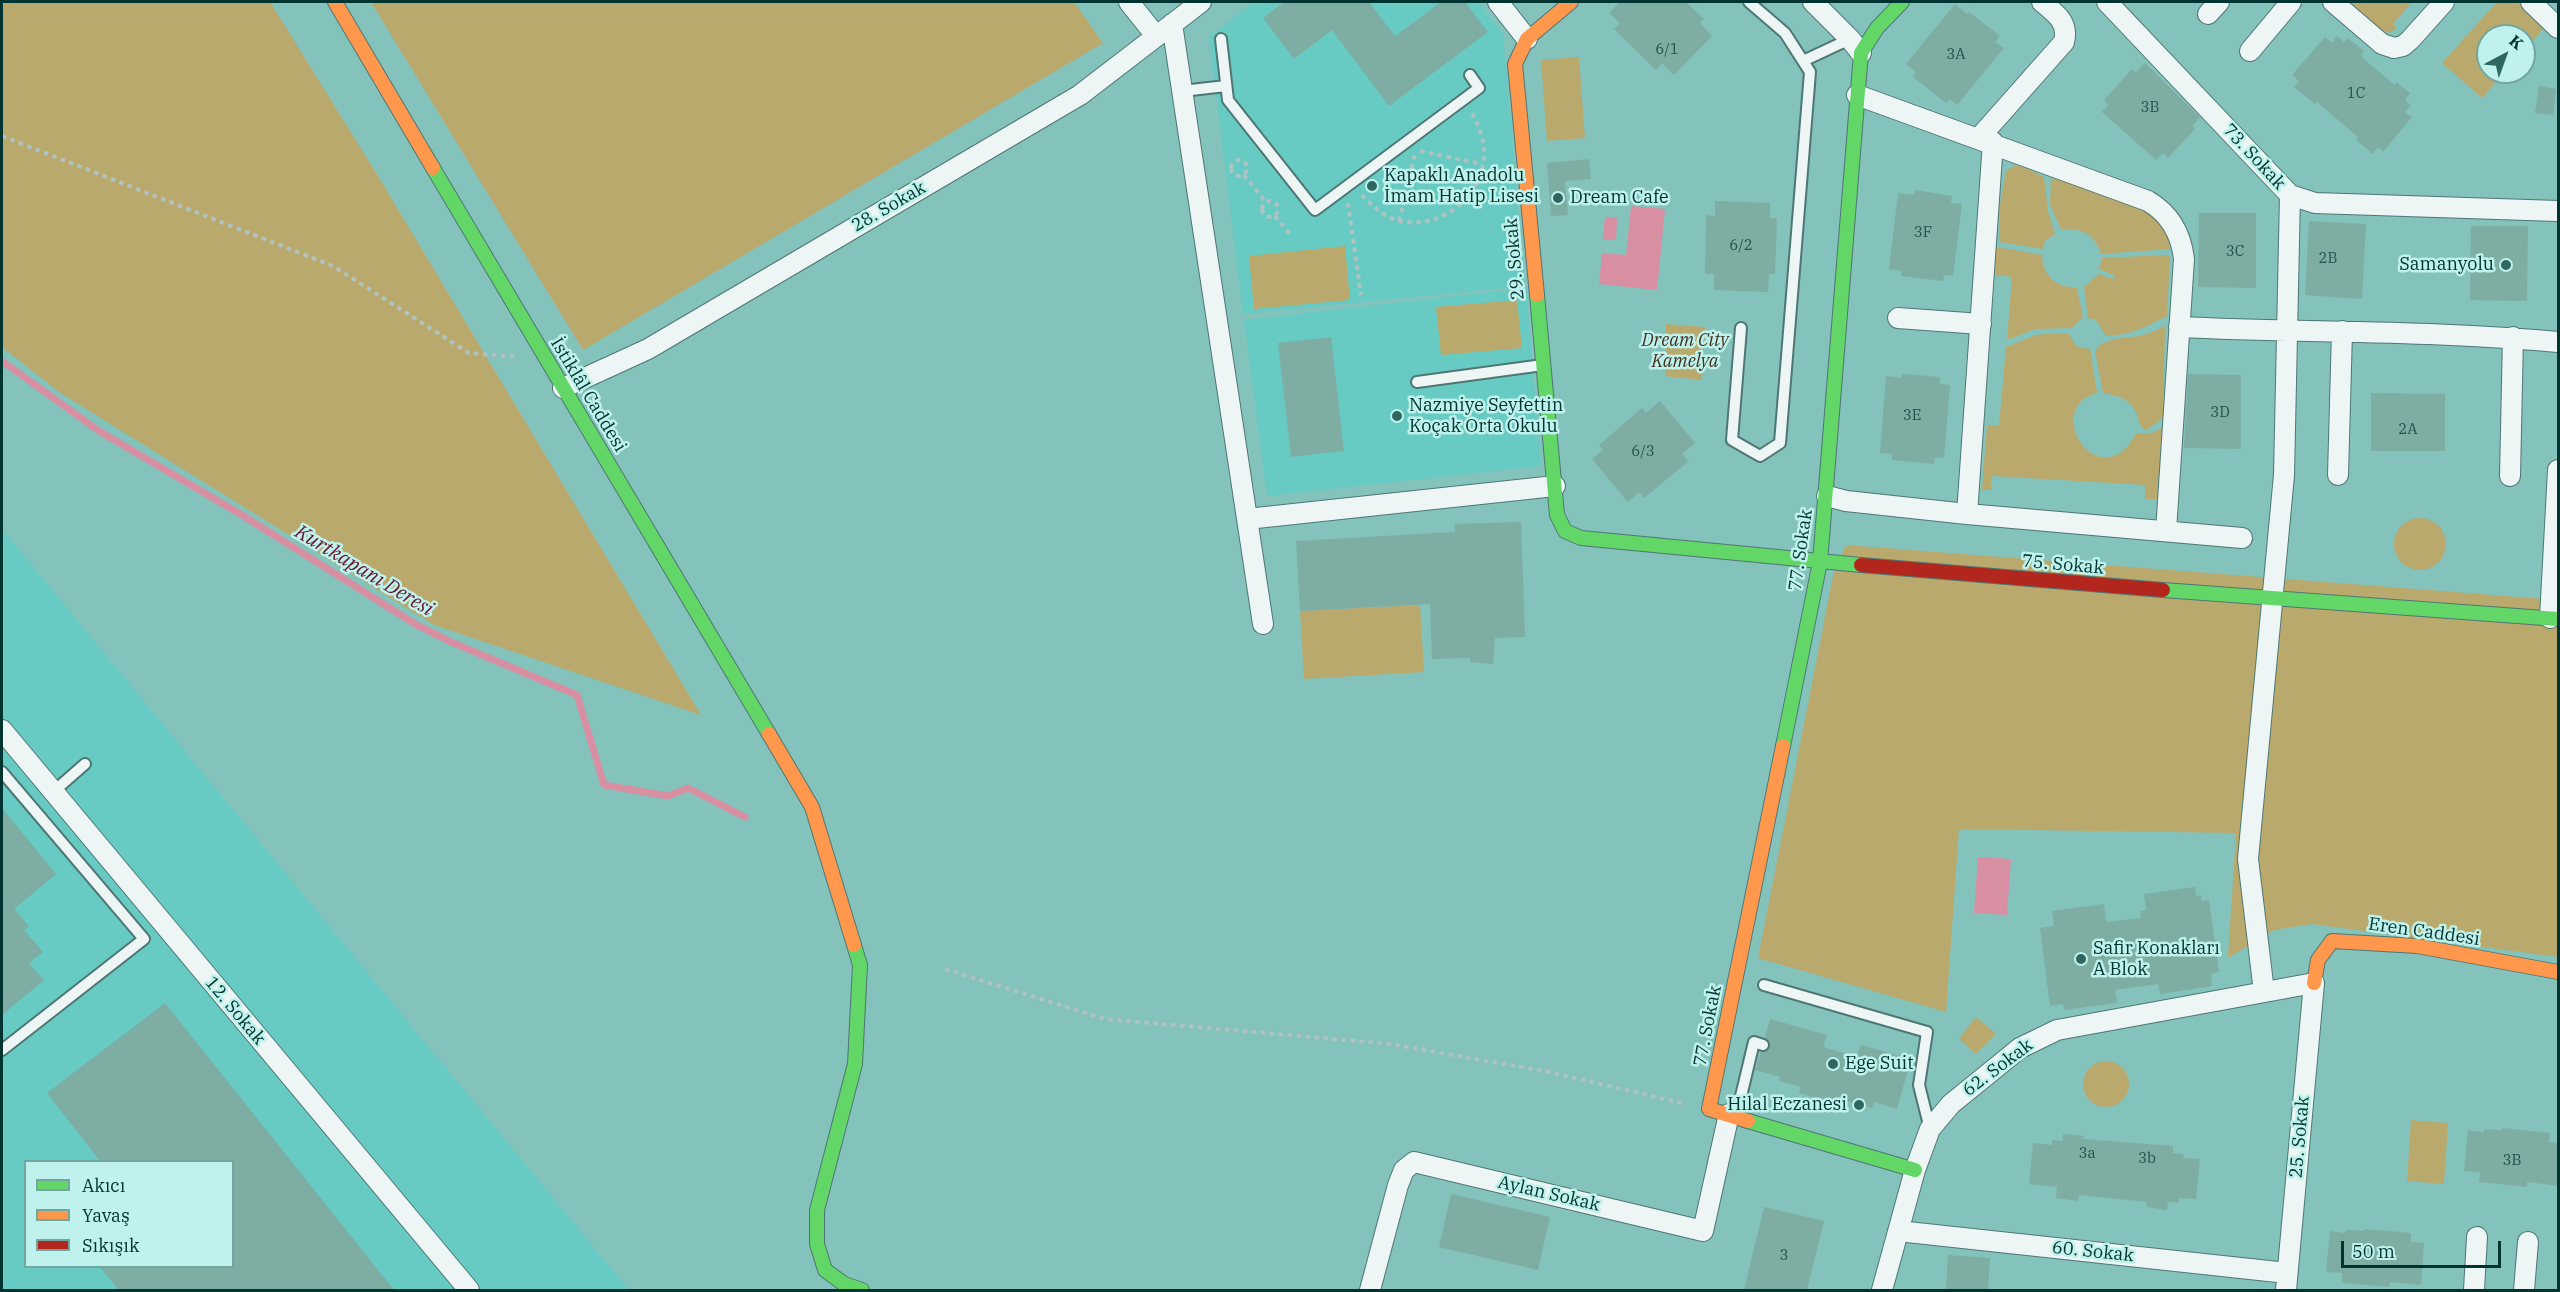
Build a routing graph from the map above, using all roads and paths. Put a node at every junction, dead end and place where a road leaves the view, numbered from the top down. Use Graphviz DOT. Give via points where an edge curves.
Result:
graph roads {
  1 [pos="335,2"];
  2 [pos="1130,2"];
  3 [pos="1201,2"];
  4 [pos="1498,2"];
  5 [pos="1571,2"];
  6 [pos="1749,2"];
  7 [pos="1813,2"];
  8 [pos="1902,2"];
  9 [pos="2042,2"];
  10 [pos="2106,2"];
  11 [pos="2291,2"];
  12 [pos="2332,2"];
  13 [pos="2444,2"];
  14 [pos="2531,2"];
  15 [pos="2559,28"];
  16 [pos="1164,30"];
  17 [pos="1221,39"];
  18 [pos="1527,39"];
  19 [pos="1856,46"];
  20 [pos="2250,51"];
  21 [pos="1803,61"];
  22 [pos="1470,75"];
  23 [pos="1226,86"];
  24 [pos="1182,91"];
  25 [pos="1857,95"];
  26 [pos="1463,100"];
  27 [pos="1421,131"];
  28 [pos="2,136"];
  29 [pos="1986,140"];
  30 [pos="1416,150"];
  31 [pos="1482,164"];
  32 [pos="1244,175"];
  33 [pos="1349,185"];
  34 [pos="2290,195"];
  35 [pos="1266,202"];
  36 [pos="2559,211"];
  37 [pos="1275,216"];
  38 [pos="1399,221"];
  39 [pos="1291,236"];
  40 [pos="1361,295"];
  41 [pos="1898,318"];
  42 [pos="1981,324"];
  43 [pos="2179,327"];
  44 [pos="1741,328"];
  45 [pos="2342,331"];
  46 [pos="2288,332"];
  47 [pos="2513,337"];
  48 [pos="2559,342"];
  49 [pos="545,359"];
  50 [pos="1543,365"];
  51 [pos="1417,382"];
  52 [pos="563,388"];
  53 [pos="2559,470"];
  54 [pos="2338,475"];
  55 [pos="2510,476"];
  56 [pos="1555,486"];
  57 [pos="1827,496"];
  58 [pos="1966,514"];
  59 [pos="1247,519"];
  60 [pos="2166,531"];
  61 [pos="1566,533"];
  62 [pos="2242,538"];
  63 [pos="1820,562"];
  64 [pos="2271,600"];
  65 [pos="2554,619"];
  66 [pos="1263,624"];
  67 [pos="2,730"];
  68 [pos="85,764"];
  69 [pos="2,772"];
  70 [pos="53,792"];
  71 [pos="154,932"];
  72 [pos="945,969"];
  73 [pos="2559,972"];
  74 [pos="2314,983"];
  75 [pos="1764,984"];
  76 [pos="2264,992"];
  77 [pos="1762,1045"];
  78 [pos="2,1050"];
  79 [pos="1709,1109"];
  80 [pos="1732,1116"];
  81 [pos="1930,1130"];
  82 [pos="1915,1170"];
  83 [pos="1898,1231"];
  84 [pos="2477,1237"];
  85 [pos="2528,1242"];
  86 [pos="2287,1282"];
  87 [pos="469,1290"];
  88 [pos="862,1290"];
  89 [pos="1370,1290"];
  90 [pos="1882,1290"];
  91 [pos="2474,1290"];
  92 [pos="2524,1290"];
  1 -- 49 [label="street, İstiklâl Caddesi"];
  2 -- 16 [label="street"];
  3 -- 16 [label="street, 28. Sokak"];
  4 -- 18 [label="street"];
  5 -- 18 [label="street, 29. Sokak"];
  6 -- 21 [label="lane" via="1785,33"];
  7 -- 19 [label="street"];
  8 -- 19 [label="street, 77. Sokak"];
  9 -- 29 [label="street" via="2062,19 2064,42"];
  10 -- 34 [label="street, 73. Sokak"];
  11 -- 20 [label="street"];
  12 -- 13 [label="street" via="2382,44 2394,48 2410,40"];
  14 -- 15 [label="street"];
  16 -- 24 [label="street"];
  16 -- 52 [label="street, 28. Sokak" via="1080,95 648,349"];
  17 -- 23 [label="lane"];
  18 -- 50 [label="street, 29. Sokak" via="1515,64"];
  19 -- 21 [label="lane"];
  19 -- 25 [label="street, 77. Sokak"];
  21 -- 44 [label="lane" via="1810,72 1780,443 1760,456 1732,440"];
  22 -- 26 [label="lane" via="1479,88"];
  23 -- 24 [label="lane"];
  23 -- 33 [label="lane" via="1228,100 1315,210"];
  24 -- 59 [label="street"];
  25 -- 29 [label="street"];
  25 -- 57 [label="street, 77. Sokak"];
  26 -- 27 [label="lane"];
  26 -- 31 [label="path" via="1480,130 1484,144"];
  27 -- 30 [label="path"];
  27 -- 33 [label="lane"];
  28 -- 49 [label="path" via="333,266 469,353"];
  29 -- 42 [label="street"];
  29 -- 43 [label="street" via="2148,201 2165,214 2178,232 2183,249"];
  30 -- 31 [label="path"];
  30 -- 38 [label="path"];
  31 -- 38 [label="path" via="1477,182 1460,206 1436,219 1419,223"];
  32 -- 32 [label="path" via="1246,164 1235,161 1232,172"];
  32 -- 35 [label="path"];
  33 -- 38 [label="path" via="1386,216"];
  33 -- 40 [label="path"];
  34 -- 36 [label="street, 73. Sokak" via="2315,203"];
  34 -- 46 [label="street"];
  35 -- 37 [label="path" via="1277,205 1279,211"];
  35 -- 37 [label="path" via="1263,213"];
  37 -- 39 [label="path"];
  41 -- 42 [label="street"];
  42 -- 58 [label="street"];
  43 -- 46 [label="street"];
  43 -- 60 [label="street"];
  45 -- 46 [label="street"];
  45 -- 47 [label="street"];
  45 -- 54 [label="street"];
  46 -- 64 [label="street" via="2284,475"];
  47 -- 48 [label="street"];
  47 -- 55 [label="street"];
  49 -- 52 [label="street, İstiklâl Caddesi"];
  50 -- 51 [label="lane"];
  50 -- 56 [label="street, 29. Sokak"];
  52 -- 88 [label="street, İstiklâl Caddesi" via="812,807 860,965 855,1064 817,1210 817,1245 825,1270 844,1284"];
  53 -- 65 [label="street"];
  56 -- 59 [label="street"];
  56 -- 61 [label="street, 29. Sokak" via="1559,521"];
  57 -- 58 [label="street"];
  57 -- 63 [label="street, 77. Sokak"];
  58 -- 60 [label="street"];
  59 -- 66 [label="street"];
  60 -- 62 [label="street"];
  61 -- 63 [label="street, 75. Sokak" via="1581,538"];
  63 -- 64 [label="street, 75. Sokak"];
  63 -- 79 [label="street, 77. Sokak"];
  64 -- 65 [label="street, 75. Sokak"];
  64 -- 76 [label="street" via="2248,859"];
  67 -- 70 [label="street, 12. Sokak"];
  68 -- 70 [label="lane"];
  69 -- 71 [label="lane"];
  70 -- 71 [label="street, 12. Sokak"];
  71 -- 78 [label="lane"];
  71 -- 87 [label="street, 12. Sokak"];
  72 -- 79 [label="path" via="1105,1020 1391,1044 1550,1072"];
  73 -- 74 [label="street, Eren Caddesi" via="2386,942 2332,941 2316,960"];
  74 -- 76 [label="street, 62. Sokak"];
  74 -- 86 [label="street, 25. Sokak"];
  75 -- 81 [label="lane" via="1928,1032 1919,1085"];
  76 -- 81 [label="street, 62. Sokak" via="2041,1036 2020,1048 1951,1104"];
  77 -- 80 [label="lane" via="1754,1042"];
  79 -- 80 [label="street"];
  80 -- 82 [label="street"];
  80 -- 89 [label="street, Aylan Sokak" via="1703,1231 1414,1162 1404,1170 1398,1185"];
  81 -- 82 [label="street, 62. Sokak"];
  82 -- 83 [label="street, 62. Sokak"];
  83 -- 86 [label="street, 60. Sokak"];
  83 -- 90 [label="street, 62. Sokak"];
  84 -- 91 [label="street"];
  85 -- 92 [label="street"];
}
